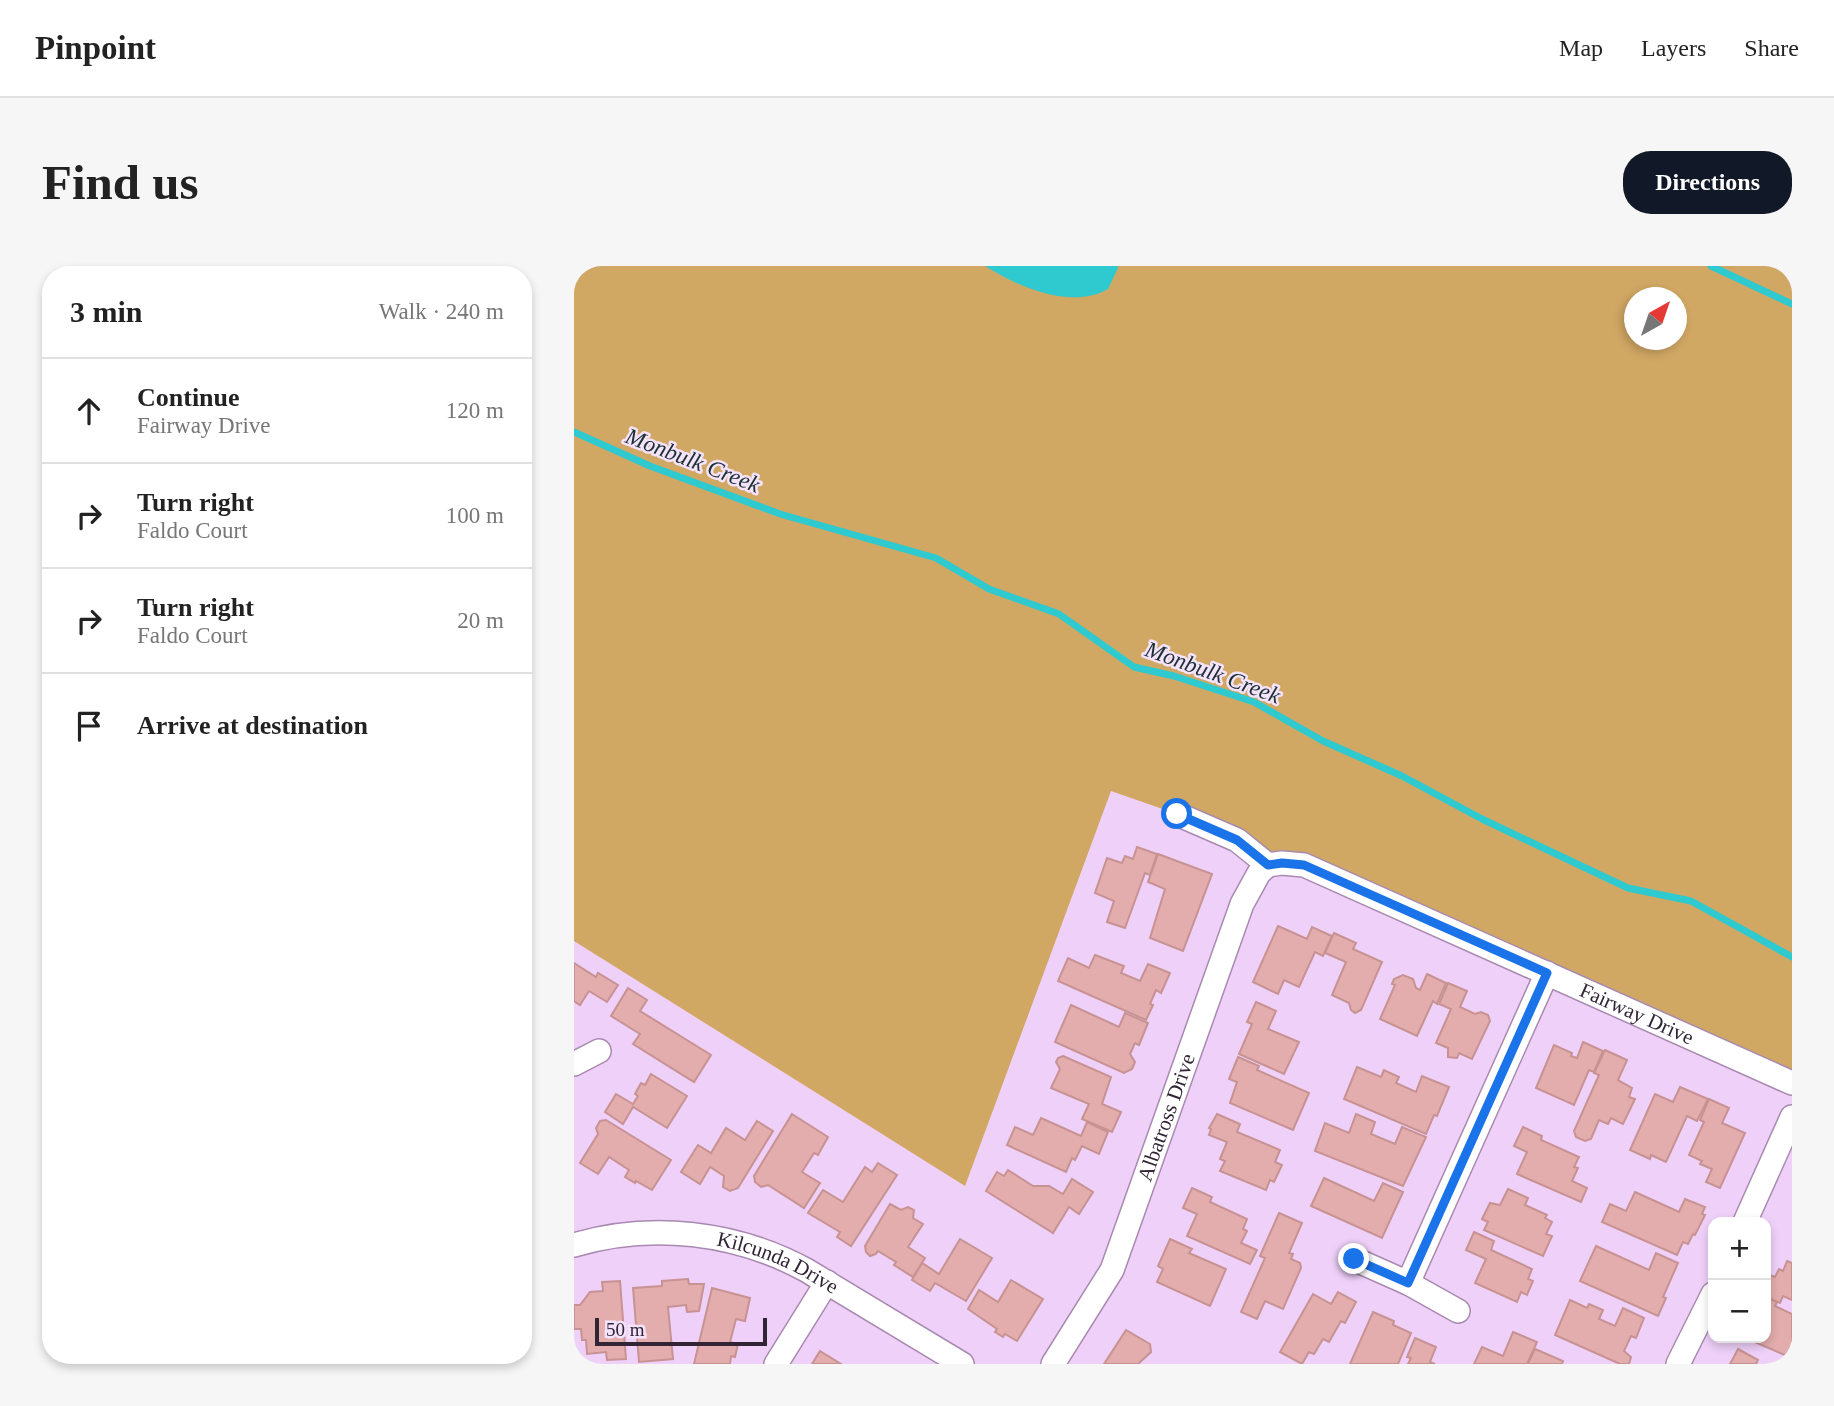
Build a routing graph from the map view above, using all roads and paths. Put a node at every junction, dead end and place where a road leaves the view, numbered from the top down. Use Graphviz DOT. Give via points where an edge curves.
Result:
graph roads {
  1 [pos="1177,814"];
  2 [pos="1268,865"];
  3 [pos="1547,973"];
  4 [pos="599,1051"];
  5 [pos="574,1064"];
  6 [pos="1792,1083"];
  7 [pos="1792,1117"];
  8 [pos="1747,1217"];
  9 [pos="574,1245"];
  10 [pos="1354,1259"];
  11 [pos="827,1282"];
  12 [pos="1408,1283"];
  13 [pos="1708,1304"];
  14 [pos="1458,1311"];
  15 [pos="776,1364"];
  16 [pos="962,1364"];
  17 [pos="1053,1364"];
  18 [pos="1678,1364"];
  1 -- 2 [label="street" via="1237,840"];
  2 -- 3 [label="street, Fairway Drive" via="1304,865"];
  2 -- 17 [label="street, Albatross Drive" via="1242,904 1112,1270"];
  3 -- 6 [label="street, Fairway Drive"];
  3 -- 12 [label="street"];
  4 -- 5 [label="street"];
  7 -- 8 [label="street"];
  9 -- 11 [label="street, Kilcunda Drive" via="642,1233 708,1236 765,1251"];
  10 -- 12 [label="street"];
  11 -- 15 [label="street"];
  11 -- 16 [label="street, Kilcunda Drive"];
  12 -- 14 [label="street"];
  13 -- 18 [label="street"];
}
